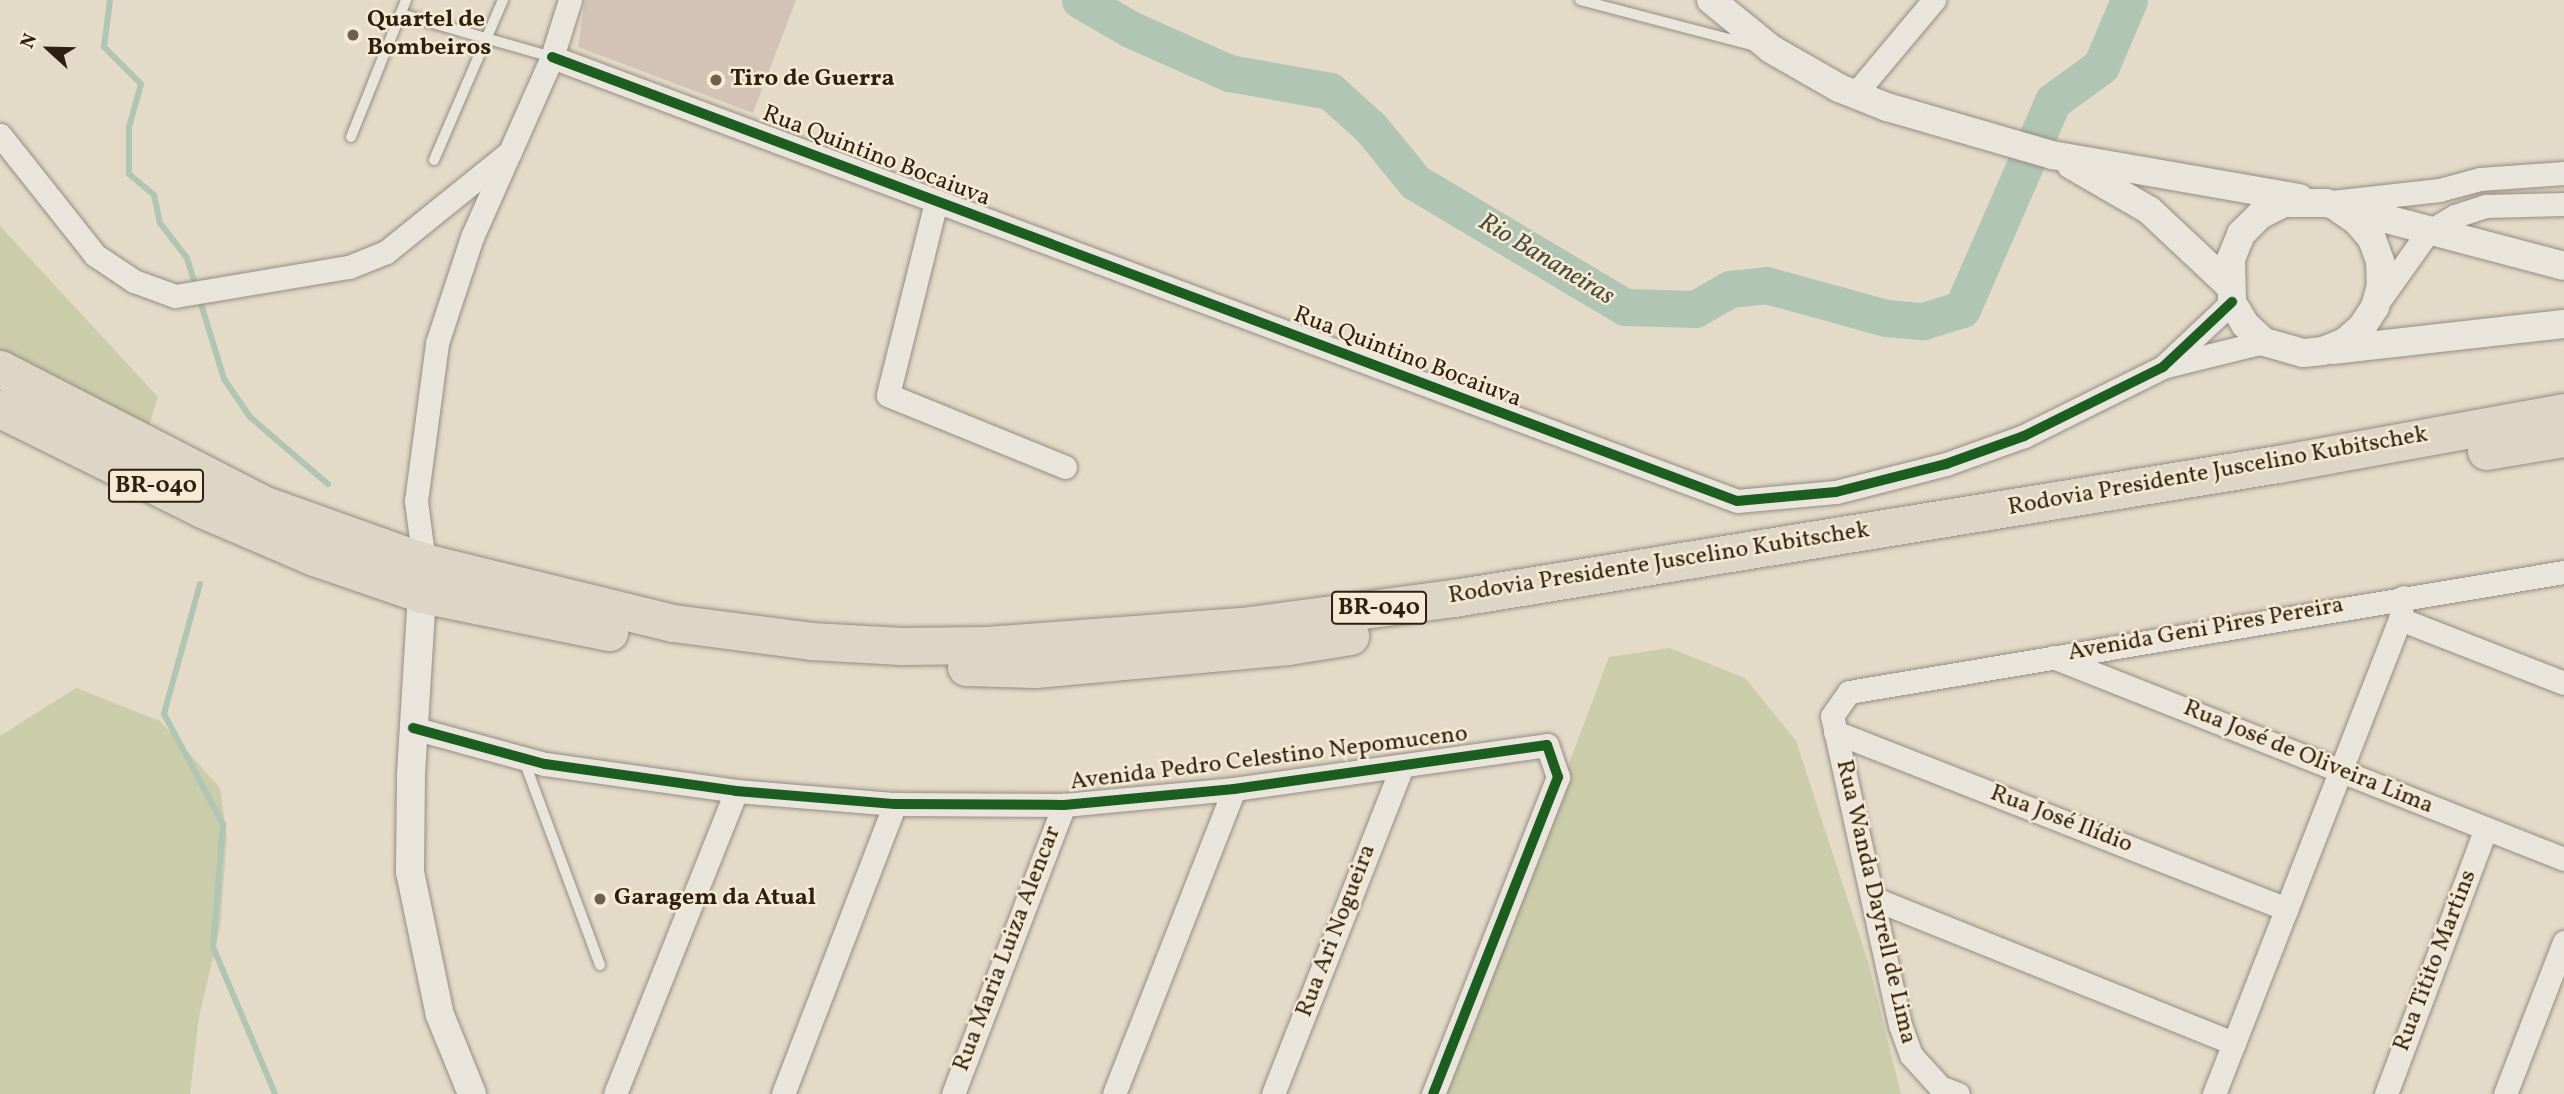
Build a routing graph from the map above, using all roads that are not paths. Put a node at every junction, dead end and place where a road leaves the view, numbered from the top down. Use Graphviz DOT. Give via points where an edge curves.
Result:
graph roads {
  1 [pos="406,0"];
  2 [pos="503,0"];
  3 [pos="570,0"];
  4 [pos="1580,0"];
  5 [pos="1711,0"];
  6 [pos="1934,0"];
  7 [pos="401,14"];
  8 [pos="489,39"];
  9 [pos="1771,49"];
  10 [pos="552,57"];
  11 [pos="1855,94"];
  12 [pos="0,135"];
  13 [pos="351,136"];
  14 [pos="510,152"];
  15 [pos="2053,155"];
  16 [pos="434,160"];
  17 [pos="2564,173"];
  18 [pos="2480,179"];
  19 [pos="936,202"];
  20 [pos="2325,204"];
  21 [pos="2564,204"];
  22 [pos="2486,206"];
  23 [pos="2428,232"];
  24 [pos="2564,266"];
  25 [pos="2231,293"];
  26 [pos="2375,307"];
  27 [pos="2564,324"];
  28 [pos="2264,342"];
  29 [pos="2323,351"];
  30 [pos="2162,367"];
  31 [pos="0,369"];
  32 [pos="0,409"];
  33 [pos="2564,412"];
  34 [pos="2564,438"];
  35 [pos="1065,467"];
  36 [pos="2564,572"];
  37 [pos="423,578"];
  38 [pos="2401,608"];
  39 [pos="2052,657"];
  40 [pos="2564,683"];
  41 [pos="1849,692"];
  42 [pos="414,728"];
  43 [pos="1835,732"];
  44 [pos="523,758"];
  45 [pos="1401,769"];
  46 [pos="2340,771"];
  47 [pos="1234,789"];
  48 [pos="736,792"];
  49 [pos="895,804"];
  50 [pos="1064,805"];
  51 [pos="2486,828"];
  52 [pos="2564,859"];
  53 [pos="1875,899"];
  54 [pos="2287,909"];
  55 [pos="2564,942"];
  56 [pos="600,965"];
  57 [pos="2234,1043"];
  58 [pos="472,1094"];
  59 [pos="615,1094"];
  60 [pos="783,1094"];
  61 [pos="953,1094"];
  62 [pos="1114,1094"];
  63 [pos="1273,1094"];
  64 [pos="1433,1094"];
  65 [pos="1958,1094"];
  66 [pos="2214,1094"];
  67 [pos="2386,1094"];
  68 [pos="2505,1094"];
  1 -- 7 [label="lane"];
  2 -- 8 [label="lane"];
  3 -- 10 [label="street"];
  4 -- 9 [label="lane"];
  5 -- 9 [label="street"];
  6 -- 11 [label="street"];
  7 -- 8 [label="lane"];
  7 -- 13 [label="lane"];
  8 -- 10 [label="lane"];
  8 -- 16 [label="lane"];
  9 -- 11 [label="street"];
  10 -- 14 [label="street"];
  10 -- 19 [label="street, Rua Quintino Bocaiuva"];
  11 -- 15 [label="street"];
  12 -- 14 [label="street" via="95,255 134,281 174,296 349,267 386,252"];
  14 -- 37 [label="street" via="472,237 437,343 416,501"];
  15 -- 20 [label="street"];
  15 -- 25 [label="street" via="2149,210"];
  17 -- 18 [label="street"];
  18 -- 20 [label="street" via="2439,190"];
  18 -- 22 [label="street"];
  19 -- 30 [label="street, Rua Quintino Bocaiuva" via="1737,501 1836,492 1946,464 2024,436"];
  19 -- 35 [label="street" via="888,395"];
  20 -- 23 [label="street"];
  20 -- 25 [label="street" via="2284,203 2260,215 2241,234 2231,259"];
  20 -- 26 [label="street" via="2357,221 2372,239 2380,261 2381,285"];
  21 -- 22 [label="street"];
  22 -- 23 [label="street" via="2455,216"];
  23 -- 24 [label="street"];
  23 -- 26 [label="street"];
  25 -- 28 [label="street" via="2245,324"];
  25 -- 30 [label="street, Rua Quintino Bocaiuva"];
  26 -- 29 [label="street" via="2353,335"];
  27 -- 29 [label="street"];
  28 -- 29 [label="street" via="2302,354"];
  28 -- 30 [label="street, Rua Quintino Bocaiuva"];
  31 -- 37 [label="highway, Rodovia Presidente Juscelino Kubitschek / BR-040" via="265,505"];
  32 -- 37 [label="highway, Rodovia Presidente Juscelino Kubitschek / BR-040" via="202,509 314,557"];
  33 -- 37 [label="highway, Rodovia Presidente Juscelino Kubitschek / BR-040" via="2278,464 1454,598 1251,625 987,645 811,641 673,623"];
  34 -- 37 [label="highway, Rodovia Presidente Juscelino Kubitschek / BR-040" via="1288,646 1035,668 940,666 675,643"];
  36 -- 38 [label="street, Avenida Geni Pires Pereira"];
  37 -- 42 [label="street"];
  38 -- 39 [label="street, Avenida Geni Pires Pereira"];
  38 -- 40 [label="street"];
  38 -- 46 [label="street"];
  39 -- 41 [label="street, Avenida Geni Pires Pereira"];
  39 -- 46 [label="street, Rua José de Oliveira Lima"];
  41 -- 43 [label="street, Rua Wanda Dayrell de Lima" via="1832,716"];
  42 -- 44 [label="street, Avenida Pedro Celestino Nepomuceno"];
  42 -- 58 [label="street" via="410,872 440,1015"];
  43 -- 53 [label="street, Rua Wanda Dayrell de Lima"];
  43 -- 54 [label="street, Rua José Ilídio"];
  44 -- 48 [label="street, Avenida Pedro Celestino Nepomuceno"];
  44 -- 56 [label="lane"];
  45 -- 47 [label="street, Avenida Pedro Celestino Nepomuceno"];
  45 -- 63 [label="street, Rua Ari Nogueira"];
  45 -- 64 [label="street, Avenida Pedro Celestino Nepomuceno" via="1547,746 1558,777"];
  46 -- 51 [label="street, Rua José de Oliveira Lima"];
  46 -- 54 [label="street"];
  47 -- 50 [label="street, Avenida Pedro Celestino Nepomuceno"];
  47 -- 62 [label="street"];
  48 -- 49 [label="street, Avenida Pedro Celestino Nepomuceno"];
  48 -- 59 [label="street"];
  49 -- 50 [label="street, Avenida Pedro Celestino Nepomuceno"];
  49 -- 60 [label="street"];
  50 -- 61 [label="street, Rua Maria Luiza Alencar"];
  51 -- 52 [label="street, Rua José de Oliveira Lima"];
  51 -- 67 [label="street, Rua Titito Martins"];
  53 -- 57 [label="street"];
  53 -- 65 [label="street, Rua Wanda Dayrell de Lima" via="1899,1025 1911,1055 1940,1087"];
  54 -- 57 [label="street"];
  55 -- 68 [label="street"];
  57 -- 66 [label="street"];
}
